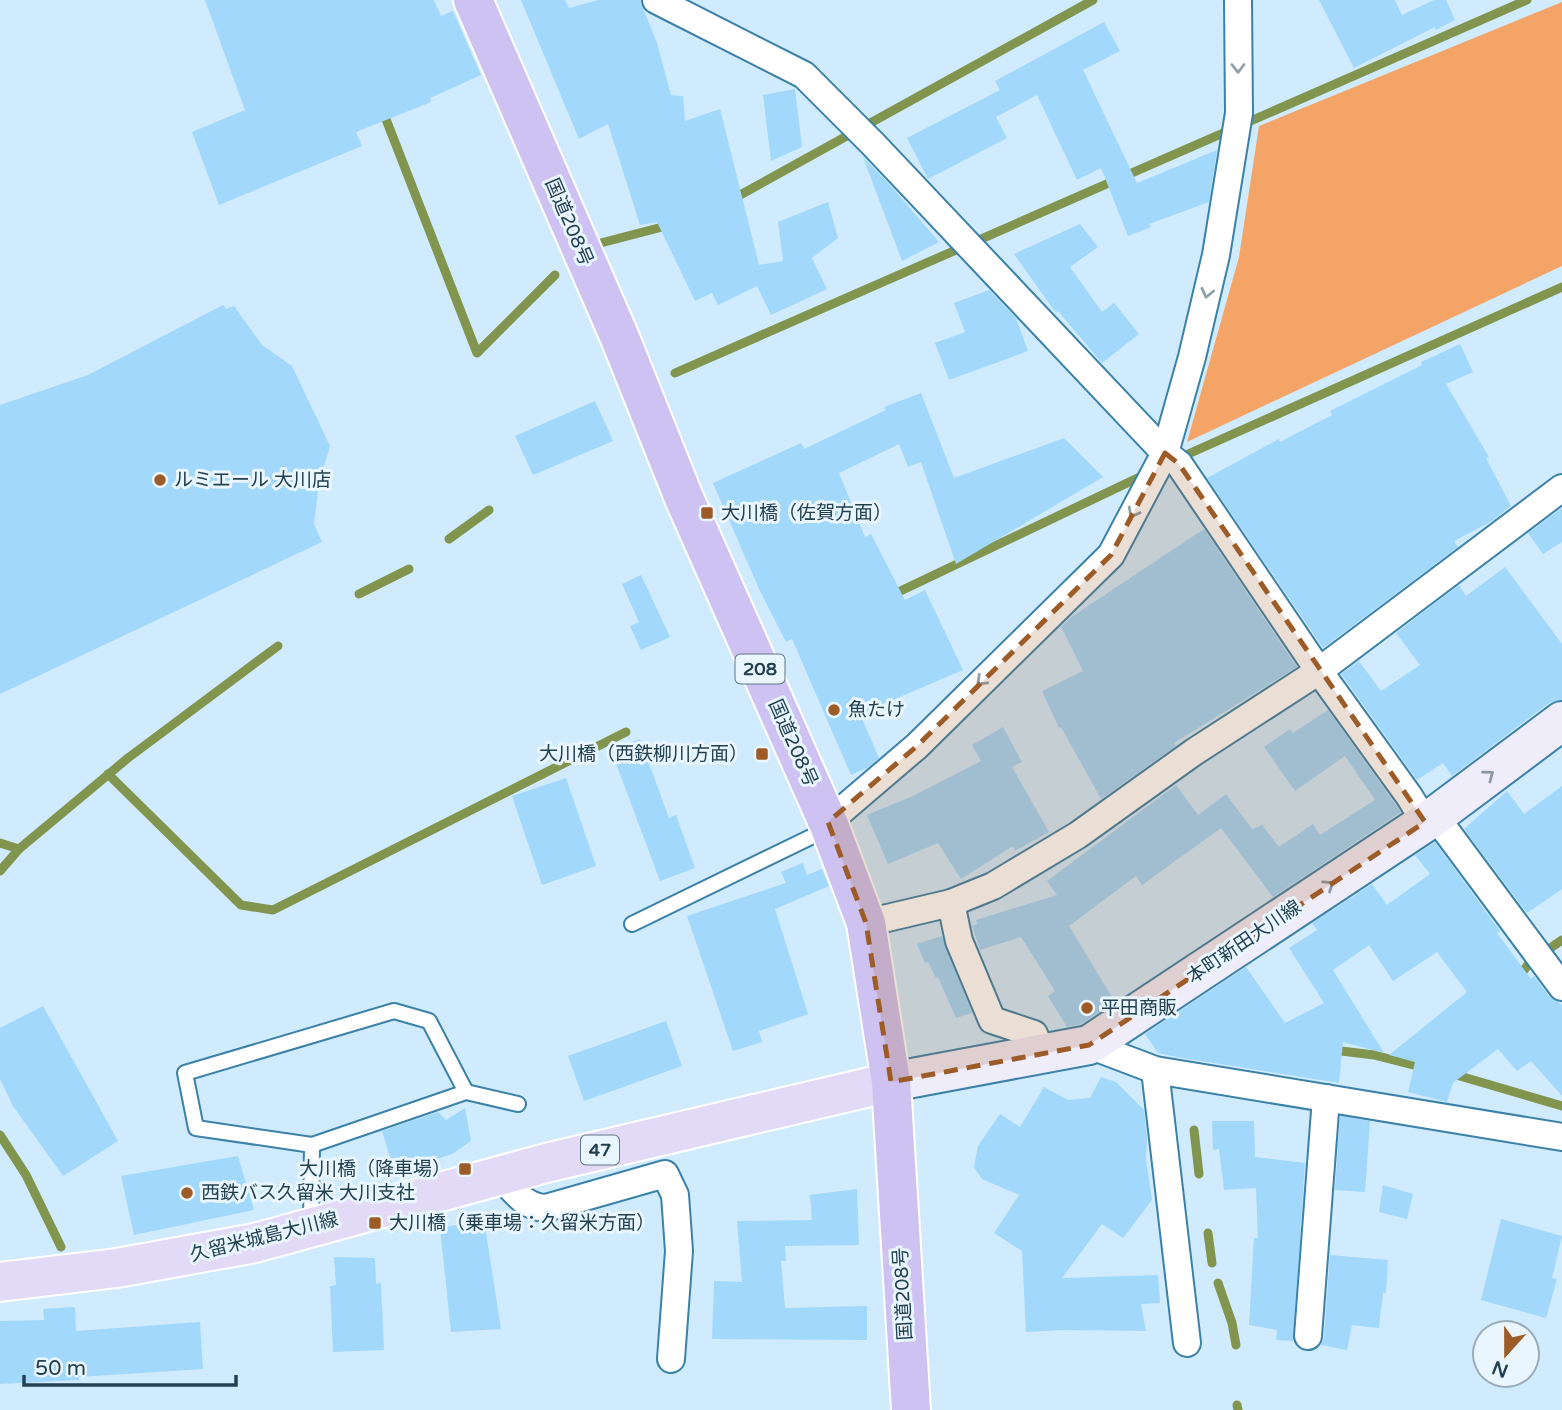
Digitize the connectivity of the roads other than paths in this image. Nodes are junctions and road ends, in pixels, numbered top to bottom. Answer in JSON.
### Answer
{"nodes":[{"id":1,"x":473,"y":0,"type":"edge"},
{"id":2,"x":656,"y":0,"type":"edge"},
{"id":3,"x":1238,"y":0,"type":"edge"},
{"id":4,"x":1165,"y":453,"type":"junction"},
{"id":5,"x":1562,"y":488,"type":"edge"},
{"id":6,"x":1319,"y":671,"type":"junction"},
{"id":7,"x":1562,"y":721,"type":"edge"},
{"id":8,"x":1430,"y":819,"type":"junction"},
{"id":9,"x":828,"y":821,"type":"junction"},
{"id":10,"x":951,"y":903,"type":"junction"},
{"id":11,"x":866,"y":923,"type":"junction"},
{"id":12,"x":632,"y":924,"type":"dead end"},
{"id":13,"x":1562,"y":987,"type":"edge"},
{"id":14,"x":1089,"y":1045,"type":"junction"},
{"id":15,"x":1042,"y":1053,"type":"junction"},
{"id":16,"x":1155,"y":1070,"type":"junction"},
{"id":17,"x":891,"y":1082,"type":"junction"},
{"id":18,"x":466,"y":1092,"type":"junction"},
{"id":19,"x":1326,"y":1098,"type":"junction"},
{"id":20,"x":518,"y":1104,"type":"dead end"},
{"id":21,"x":1562,"y":1137,"type":"edge"},
{"id":22,"x":312,"y":1145,"type":"junction"},
{"id":23,"x":500,"y":1175,"type":"junction"},
{"id":24,"x":311,"y":1226,"type":"junction"},
{"id":25,"x":0,"y":1282,"type":"edge"},
{"id":26,"x":1308,"y":1336,"type":"dead end"},
{"id":27,"x":1187,"y":1343,"type":"dead end"},
{"id":28,"x":671,"y":1359,"type":"dead end"},
{"id":29,"x":909,"y":1392,"type":"edge"}],
"edges":[{"from":1,"to":9,"type":"highway","name":"国道208号","number":"208"},
{"from":2,"to":4,"type":"street"},
{"from":3,"to":4,"type":"street","one_way":true},
{"from":4,"to":6,"type":"street"},
{"from":4,"to":9,"type":"street","one_way":true},
{"from":5,"to":6,"type":"street"},
{"from":6,"to":8,"type":"street"},
{"from":6,"to":10,"type":"street"},
{"from":8,"to":7,"type":"main road","name":"本町新田大川線","one_way":true},
{"from":8,"to":13,"type":"street"},
{"from":14,"to":8,"type":"main road","name":"本町新田大川線","one_way":true},
{"from":9,"to":11,"type":"highway","name":"国道208号","number":"208"},
{"from":9,"to":12,"type":"lane"},
{"from":10,"to":11,"type":"street"},
{"from":10,"to":15,"type":"street"},
{"from":11,"to":17,"type":"highway","name":"国道208号","number":"208"},
{"from":14,"to":15,"type":"main road","name":"本町新田大川線"},
{"from":14,"to":16,"type":"street"},
{"from":15,"to":17,"type":"main road","name":"本町新田大川線"},
{"from":16,"to":19,"type":"street"},
{"from":16,"to":27,"type":"street"},
{"from":17,"to":23,"type":"main road","name":"久留米城島大川線","number":"47"},
{"from":17,"to":29,"type":"highway","name":"国道208号","number":"208"},
{"from":18,"to":20,"type":"lane"},
{"from":18,"to":22,"type":"lane"},
{"from":18,"to":22,"type":"lane"},
{"from":19,"to":21,"type":"street"},
{"from":19,"to":26,"type":"street"},
{"from":22,"to":24,"type":"lane"},
{"from":23,"to":24,"type":"main road","name":"久留米城島大川線","number":"47"},
{"from":23,"to":28,"type":"street"},
{"from":24,"to":25,"type":"main road","name":"久留米城島大川線","number":"47"}]}
